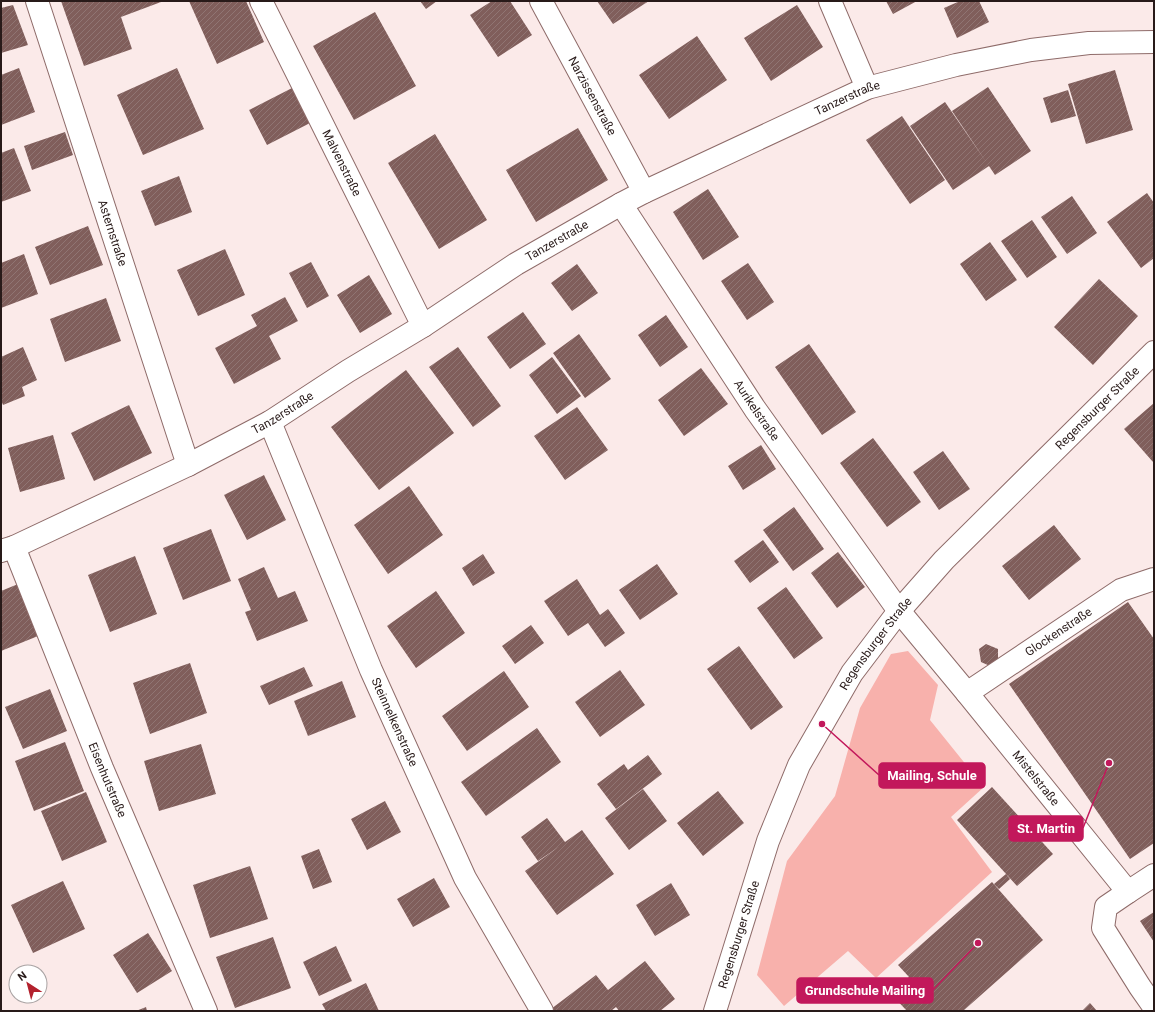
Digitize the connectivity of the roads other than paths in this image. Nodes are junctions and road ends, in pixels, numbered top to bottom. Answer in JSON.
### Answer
{"nodes":[{"id":1,"x":37,"y":1,"type":"edge"},
{"id":2,"x":261,"y":1,"type":"edge"},
{"id":3,"x":541,"y":1,"type":"edge"},
{"id":4,"x":830,"y":1,"type":"edge"},
{"id":5,"x":1154,"y":42,"type":"edge"},
{"id":6,"x":867,"y":88,"type":"junction"},
{"id":7,"x":644,"y":192,"type":"junction"},
{"id":8,"x":621,"y":204,"type":"junction"},
{"id":9,"x":423,"y":326,"type":"junction"},
{"id":10,"x":1154,"y":352,"type":"edge"},
{"id":11,"x":270,"y":422,"type":"junction"},
{"id":12,"x":188,"y":465,"type":"junction"},
{"id":13,"x":7,"y":549,"type":"edge"},
{"id":14,"x":1154,"y":579,"type":"edge"},
{"id":15,"x":899,"y":611,"type":"junction"},
{"id":16,"x":967,"y":693,"type":"junction"},
{"id":17,"x":1154,"y":874,"type":"edge"},
{"id":18,"x":1128,"y":892,"type":"junction"},
{"id":19,"x":1154,"y":1007,"type":"edge"},
{"id":20,"x":534,"y":1009,"type":"edge"},
{"id":21,"x":206,"y":1011,"type":"edge"},
{"id":22,"x":715,"y":1011,"type":"edge"}],
"edges":[{"from":1,"to":12,"type":"street","name":"Asternstraße"},
{"from":2,"to":9,"type":"street","name":"Malvenstraße"},
{"from":3,"to":7,"type":"street","name":"Narzissenstraße"},
{"from":4,"to":6,"type":"street"},
{"from":5,"to":6,"type":"street","name":"Tanzerstraße"},
{"from":6,"to":7,"type":"street","name":"Tanzerstraße"},
{"from":7,"to":8,"type":"street","name":"Tanzerstraße"},
{"from":8,"to":9,"type":"street","name":"Tanzerstraße"},
{"from":8,"to":15,"type":"street","name":"Aurikelstraße"},
{"from":9,"to":11,"type":"street","name":"Tanzerstraße"},
{"from":10,"to":15,"type":"street","name":"Regensburger Straße"},
{"from":11,"to":12,"type":"street","name":"Tanzerstraße"},
{"from":11,"to":20,"type":"street","name":"Steinnelkenstraße"},
{"from":12,"to":13,"type":"street","name":"Tanzerstraße"},
{"from":13,"to":21,"type":"street","name":"Eisenhutstraße"},
{"from":14,"to":16,"type":"street","name":"Glockenstraße"},
{"from":15,"to":16,"type":"street","name":"Mistelstraße"},
{"from":15,"to":22,"type":"street","name":"Regensburger Straße"},
{"from":16,"to":18,"type":"street","name":"Mistelstraße"},
{"from":17,"to":18,"type":"street"},
{"from":18,"to":19,"type":"street"}]}
